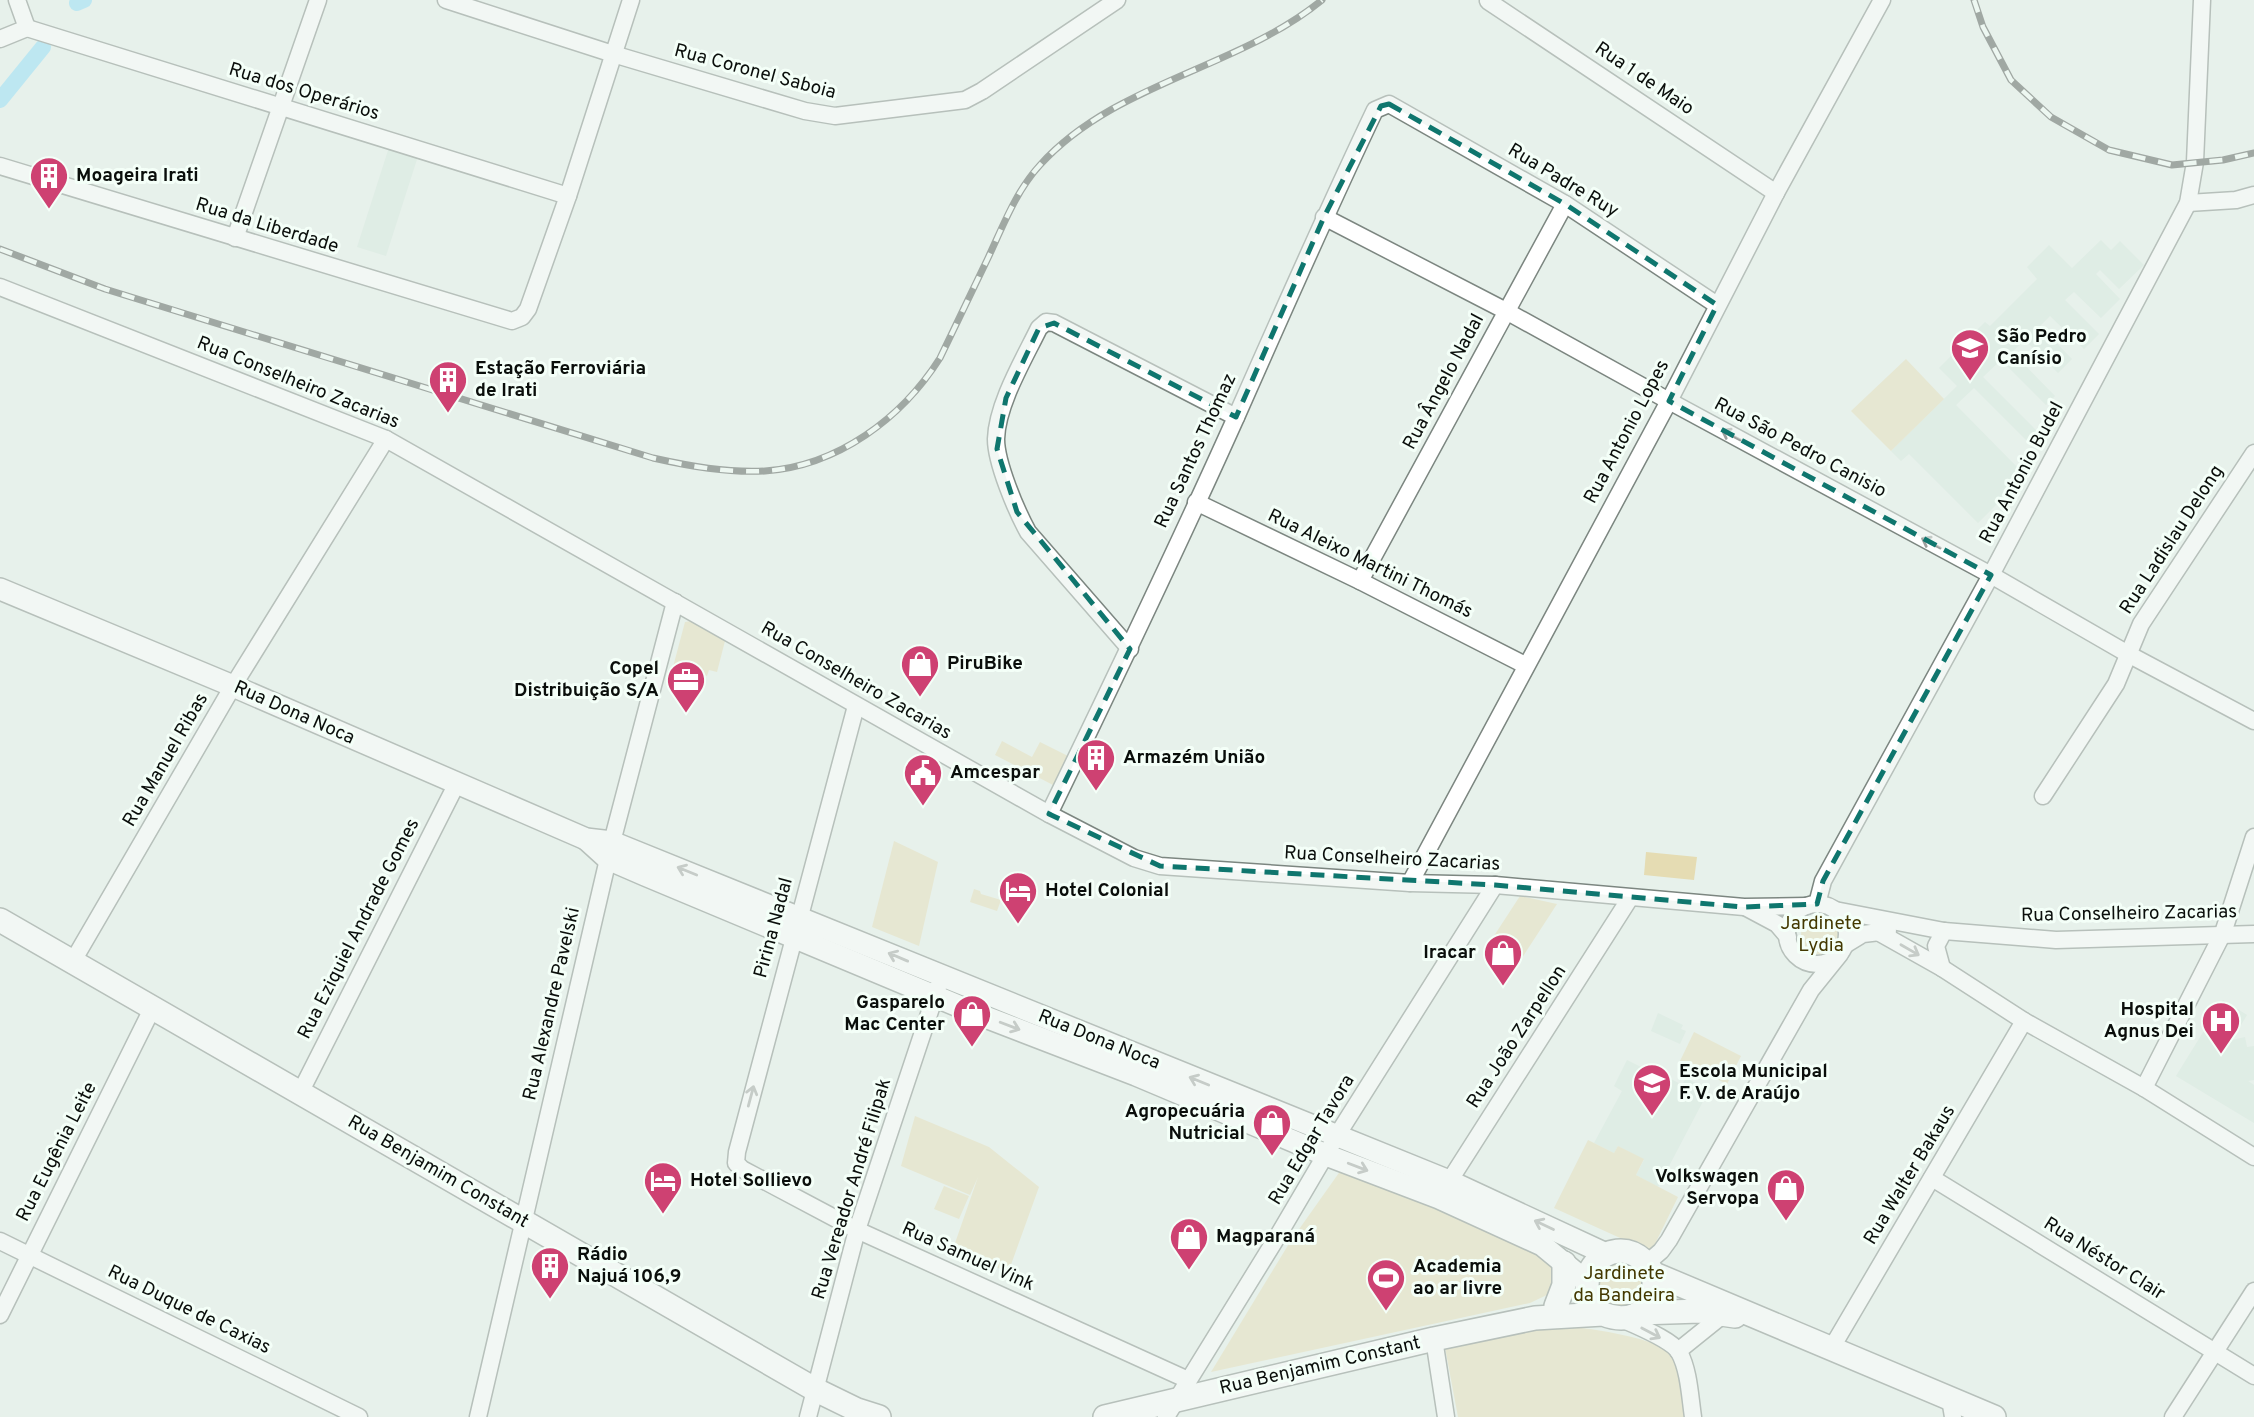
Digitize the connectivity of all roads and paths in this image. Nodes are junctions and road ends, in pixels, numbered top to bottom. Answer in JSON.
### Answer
{"nodes":[{"id":1,"x":17,"y":0,"type":"edge"},
{"id":2,"x":318,"y":0,"type":"edge"},
{"id":3,"x":446,"y":0,"type":"edge"},
{"id":4,"x":631,"y":0,"type":"edge"},
{"id":5,"x":1117,"y":0,"type":"edge"},
{"id":6,"x":1882,"y":0,"type":"edge"},
{"id":7,"x":2202,"y":0,"type":"edge"},
{"id":8,"x":1488,"y":1,"type":"edge"},
{"id":9,"x":27,"y":28,"type":"junction"},
{"id":10,"x":0,"y":39,"type":"edge"},
{"id":11,"x":613,"y":54,"type":"junction"},
{"id":12,"x":282,"y":106,"type":"junction"},
{"id":13,"x":1381,"y":106,"type":"joint"},
{"id":14,"x":0,"y":166,"type":"edge"},
{"id":15,"x":1776,"y":193,"type":"junction"},
{"id":16,"x":2254,"y":195,"type":"edge"},
{"id":17,"x":568,"y":196,"type":"junction"},
{"id":18,"x":2189,"y":203,"type":"junction"},
{"id":19,"x":1565,"y":204,"type":"junction"},
{"id":20,"x":1324,"y":217,"type":"junction"},
{"id":21,"x":235,"y":238,"type":"junction"},
{"id":22,"x":0,"y":287,"type":"edge"},
{"id":23,"x":1717,"y":305,"type":"junction"},
{"id":24,"x":1506,"y":311,"type":"junction"},
{"id":25,"x":1669,"y":401,"type":"junction"},
{"id":26,"x":1236,"y":417,"type":"junction"},
{"id":27,"x":386,"y":439,"type":"junction"},
{"id":28,"x":2254,"y":453,"type":"edge"},
{"id":29,"x":1196,"y":502,"type":"junction"},
{"id":30,"x":1991,"y":575,"type":"junction"},
{"id":31,"x":1360,"y":581,"type":"junction"},
{"id":32,"x":0,"y":589,"type":"edge"},
{"id":33,"x":675,"y":602,"type":"junction"},
{"id":34,"x":1130,"y":649,"type":"junction"},
{"id":35,"x":2128,"y":654,"type":"junction"},
{"id":36,"x":1525,"y":665,"type":"junction"},
{"id":37,"x":233,"y":686,"type":"junction"},
{"id":38,"x":856,"y":706,"type":"junction"},
{"id":39,"x":2254,"y":721,"type":"edge"},
{"id":40,"x":456,"y":785,"type":"junction"},
{"id":41,"x":2043,"y":796,"type":"dead end"},
{"id":42,"x":1049,"y":814,"type":"junction"},
{"id":43,"x":2254,"y":837,"type":"edge"},
{"id":44,"x":610,"y":850,"type":"junction"},
{"id":45,"x":1409,"y":883,"type":"junction"},
{"id":46,"x":1495,"y":885,"type":"junction"},
{"id":47,"x":1630,"y":898,"type":"junction"},
{"id":48,"x":1812,"y":905,"type":"junction"},
{"id":49,"x":1744,"y":907,"type":"junction"},
{"id":50,"x":1835,"y":910,"type":"junction"},
{"id":51,"x":0,"y":920,"type":"edge"},
{"id":52,"x":796,"y":926,"type":"junction"},
{"id":53,"x":1922,"y":927,"type":"junction"},
{"id":54,"x":1944,"y":931,"type":"junction"},
{"id":55,"x":1878,"y":932,"type":"junction"},
{"id":56,"x":2223,"y":933,"type":"junction"},
{"id":57,"x":2254,"y":934,"type":"edge"},
{"id":58,"x":1788,"y":937,"type":"junction"},
{"id":59,"x":1842,"y":950,"type":"junction"},
{"id":60,"x":1800,"y":957,"type":"junction"},
{"id":61,"x":73,"y":961,"type":"junction"},
{"id":62,"x":1942,"y":968,"type":"junction"},
{"id":63,"x":939,"y":985,"type":"junction"},
{"id":64,"x":1811,"y":990,"type":"junction"},
{"id":65,"x":152,"y":1009,"type":"junction"},
{"id":66,"x":2024,"y":1021,"type":"junction"},
{"id":67,"x":2144,"y":1088,"type":"junction"},
{"id":68,"x":300,"y":1093,"type":"junction"},
{"id":69,"x":1331,"y":1146,"type":"junction"},
{"id":70,"x":2254,"y":1157,"type":"edge"},
{"id":71,"x":736,"y":1163,"type":"joint"},
{"id":72,"x":1932,"y":1178,"type":"junction"},
{"id":73,"x":1444,"y":1190,"type":"junction"},
{"id":74,"x":522,"y":1221,"type":"junction"},
{"id":75,"x":857,"y":1230,"type":"junction"},
{"id":76,"x":0,"y":1241,"type":"edge"},
{"id":77,"x":1606,"y":1254,"type":"junction"},
{"id":78,"x":29,"y":1255,"type":"junction"},
{"id":79,"x":1564,"y":1263,"type":"junction"},
{"id":80,"x":1650,"y":1268,"type":"junction"},
{"id":81,"x":1587,"y":1286,"type":"junction"},
{"id":82,"x":2254,"y":1292,"type":"edge"},
{"id":83,"x":1556,"y":1306,"type":"junction"},
{"id":84,"x":1724,"y":1314,"type":"junction"},
{"id":85,"x":0,"y":1315,"type":"edge"},
{"id":86,"x":1621,"y":1316,"type":"junction"},
{"id":87,"x":1535,"y":1318,"type":"junction"},
{"id":88,"x":1766,"y":1322,"type":"junction"},
{"id":89,"x":1434,"y":1339,"type":"junction"},
{"id":90,"x":1831,"y":1349,"type":"junction"},
{"id":91,"x":1678,"y":1351,"type":"junction"},
{"id":92,"x":2215,"y":1352,"type":"junction"},
{"id":93,"x":2254,"y":1376,"type":"edge"},
{"id":94,"x":816,"y":1390,"type":"junction"},
{"id":95,"x":1177,"y":1399,"type":"edge"},
{"id":96,"x":1951,"y":1408,"type":"edge"},
{"id":97,"x":359,"y":1417,"type":"edge"},
{"id":98,"x":478,"y":1417,"type":"edge"},
{"id":99,"x":808,"y":1417,"type":"edge"},
{"id":100,"x":879,"y":1417,"type":"edge"},
{"id":101,"x":1105,"y":1417,"type":"edge"},
{"id":102,"x":1446,"y":1417,"type":"edge"},
{"id":103,"x":1693,"y":1417,"type":"edge"},
{"id":104,"x":1994,"y":1417,"type":"edge"},
{"id":105,"x":2173,"y":1417,"type":"edge"}],
"edges":[{"from":1,"to":9,"type":"street"},
{"from":2,"to":12,"type":"street"},
{"from":3,"to":11,"type":"street","name":"Rua Coronel Saboia"},
{"from":4,"to":11,"type":"street"},
{"from":5,"to":11,"type":"street","name":"Rua Coronel Saboia"},
{"from":6,"to":15,"type":"street","name":"Rua Antonio Lopes"},
{"from":7,"to":18,"type":"street","name":"Rua Antonio Budel"},
{"from":8,"to":15,"type":"street","name":"Rua 1 de Maio"},
{"from":9,"to":10,"type":"street"},
{"from":9,"to":12,"type":"street","name":"Rua dos Operários"},
{"from":11,"to":17,"type":"street"},
{"from":12,"to":17,"type":"street","name":"Rua dos Operários"},
{"from":12,"to":21,"type":"street"},
{"from":13,"to":19,"type":"street","name":"Rua Padre Ruy"},
{"from":13,"to":20,"type":"street","name":"Rua Santos Thomaz"},
{"from":14,"to":21,"type":"street","name":"Rua da Liberdade"},
{"from":15,"to":23,"type":"street","name":"Rua Antonio Lopes"},
{"from":16,"to":18,"type":"street"},
{"from":17,"to":21,"type":"street","name":"Rua da Liberdade"},
{"from":18,"to":30,"type":"street","name":"Rua Antonio Budel"},
{"from":19,"to":23,"type":"street","name":"Rua Padre Ruy"},
{"from":19,"to":24,"type":"street","name":"Rua Ângelo Nadal"},
{"from":20,"to":24,"type":"street","name":"Rua São Pedro Canisio"},
{"from":20,"to":26,"type":"street","name":"Rua Santos Thomaz"},
{"from":22,"to":27,"type":"street","name":"Rua Conselheiro Zacarias"},
{"from":23,"to":25,"type":"street","name":"Rua Antonio Lopes"},
{"from":24,"to":25,"type":"street","name":"Rua São Pedro Canisio"},
{"from":24,"to":31,"type":"street","name":"Rua Ângelo Nadal"},
{"from":30,"to":25,"type":"street","name":"Rua São Pedro Canisio","one_way":true},
{"from":25,"to":36,"type":"street","name":"Rua Antonio Lopes"},
{"from":26,"to":29,"type":"street","name":"Rua Santos Thomaz"},
{"from":26,"to":34,"type":"street"},
{"from":27,"to":33,"type":"street","name":"Rua Conselheiro Zacarias"},
{"from":27,"to":37,"type":"street","name":"Rua Manuel Ribas"},
{"from":28,"to":35,"type":"street","name":"Rua Ladislau Delong"},
{"from":29,"to":31,"type":"street","name":"Rua Aleixo Martini Thomás"},
{"from":29,"to":34,"type":"street","name":"Rua Santos Thomaz"},
{"from":30,"to":35,"type":"street","name":"Rua São Pedro Canisio"},
{"from":30,"to":48,"type":"street","name":"Rua Antonio Budel"},
{"from":31,"to":36,"type":"street","name":"Rua Aleixo Martini Thomás"},
{"from":32,"to":37,"type":"street","name":"Rua Dona Noca"},
{"from":33,"to":38,"type":"street","name":"Rua Conselheiro Zacarias"},
{"from":33,"to":44,"type":"street","name":"Rua Alexandre Pavelski"},
{"from":34,"to":42,"type":"street","name":"Rua Santos Thomaz"},
{"from":35,"to":39,"type":"street","name":"Rua São Pedro Canisio"},
{"from":35,"to":41,"type":"street","name":"Rua Ladislau Delong"},
{"from":36,"to":45,"type":"street","name":"Rua Antonio Lopes"},
{"from":37,"to":40,"type":"street","name":"Rua Dona Noca"},
{"from":37,"to":61,"type":"street","name":"Rua Manuel Ribas"},
{"from":38,"to":42,"type":"street","name":"Rua Conselheiro Zacarias"},
{"from":38,"to":52,"type":"street","name":"Pirina Nadal"},
{"from":40,"to":44,"type":"street","name":"Rua Dona Noca"},
{"from":40,"to":68,"type":"street","name":"Rua Eziquiel Andrade Gomes"},
{"from":42,"to":45,"type":"street","name":"Rua Conselheiro Zacarias"},
{"from":43,"to":56,"type":"street"},
{"from":44,"to":52,"type":"street","name":"Rua Dona Noca"},
{"from":44,"to":74,"type":"street","name":"Rua Alexandre Pavelski"},
{"from":45,"to":46,"type":"street","name":"Rua Conselheiro Zacarias"},
{"from":46,"to":47,"type":"street","name":"Rua Conselheiro Zacarias"},
{"from":46,"to":69,"type":"street","name":"Rua Edgar Tavora"},
{"from":47,"to":49,"type":"street","name":"Rua Conselheiro Zacarias"},
{"from":47,"to":73,"type":"street","name":"Rua João Zarpellon"},
{"from":48,"to":49,"type":"street","name":"Rua Conselheiro Zacarias"},
{"from":48,"to":50,"type":"street"},
{"from":48,"to":58,"type":"street"},
{"from":49,"to":58,"type":"street","name":"Rua Conselheiro Zacarias"},
{"from":50,"to":53,"type":"street","name":"Rua Conselheiro Zacarias"},
{"from":50,"to":59,"type":"street"},
{"from":51,"to":61,"type":"main road","name":"Rua Benjamim Constant"},
{"from":52,"to":63,"type":"street","name":"Rua Dona Noca"},
{"from":71,"to":52,"type":"street","name":"Pirina Nadal","one_way":true},
{"from":53,"to":54,"type":"street","name":"Rua Conselheiro Zacarias"},
{"from":53,"to":55,"type":"street","name":"Rua Conselheiro Zacarias"},
{"from":54,"to":56,"type":"street","name":"Rua Conselheiro Zacarias"},
{"from":54,"to":62,"type":"street"},
{"from":55,"to":59,"type":"street","name":"Rua Conselheiro Zacarias"},
{"from":55,"to":62,"type":"street","one_way":true},
{"from":56,"to":57,"type":"street","name":"Rua Conselheiro Zacarias"},
{"from":56,"to":67,"type":"street"},
{"from":58,"to":60,"type":"street"},
{"from":59,"to":60,"type":"street"},
{"from":59,"to":64,"type":"street"},
{"from":60,"to":64,"type":"street"},
{"from":61,"to":65,"type":"main road","name":"Rua Benjamim Constant"},
{"from":62,"to":66,"type":"street"},
{"from":63,"to":69,"type":"street","name":"Rua Dona Noca"},
{"from":63,"to":75,"type":"street","name":"Rua Vereador André Filipak"},
{"from":64,"to":80,"type":"street"},
{"from":65,"to":68,"type":"main road","name":"Rua Benjamim Constant"},
{"from":65,"to":78,"type":"street","name":"Rua Eugênia Leite"},
{"from":66,"to":67,"type":"street"},
{"from":66,"to":72,"type":"street","name":"Rua Walter Bakaus"},
{"from":67,"to":70,"type":"street"},
{"from":68,"to":74,"type":"main road","name":"Rua Benjamim Constant"},
{"from":69,"to":73,"type":"street","name":"Rua Dona Noca"},
{"from":69,"to":95,"type":"street","name":"Rua Edgar Tavora"},
{"from":71,"to":75,"type":"street","name":"Rua Samuel Vink"},
{"from":72,"to":90,"type":"street","name":"Rua Walter Bakaus"},
{"from":72,"to":92,"type":"street","name":"Rua Néstor Clair"},
{"from":77,"to":73,"type":"street","name":"Rua Dona Noca","one_way":true},
{"from":73,"to":79,"type":"street","name":"Rua Dona Noca"},
{"from":74,"to":94,"type":"main road","name":"Rua Benjamim Constant"},
{"from":74,"to":98,"type":"street","name":"Rua Alexandre Pavelski"},
{"from":75,"to":94,"type":"street","name":"Rua Vereador André Filipak"},
{"from":75,"to":95,"type":"street","name":"Rua Samuel Vink"},
{"from":76,"to":78,"type":"street","name":"Rua Duque de Caxias"},
{"from":77,"to":80,"type":"main road"},
{"from":77,"to":81,"type":"main road"},
{"from":78,"to":85,"type":"street","name":"Rua Eugênia Leite"},
{"from":78,"to":97,"type":"street","name":"Rua Duque de Caxias"},
{"from":79,"to":81,"type":"street","name":"Rua Dona Noca"},
{"from":79,"to":83,"type":"main road"},
{"from":80,"to":86,"type":"main road"},
{"from":80,"to":88,"type":"main road"},
{"from":81,"to":83,"type":"main road","name":"Rua Benjamim Constant"},
{"from":81,"to":86,"type":"main road"},
{"from":82,"to":92,"type":"street"},
{"from":83,"to":87,"type":"main road","name":"Rua Benjamim Constant"},
{"from":84,"to":86,"type":"main road","name":"Rua Benjamim Constant"},
{"from":84,"to":88,"type":"main road","name":"Rua Benjamim Constant"},
{"from":84,"to":91,"type":"street"},
{"from":86,"to":87,"type":"main road","name":"Rua Benjamim Constant"},
{"from":86,"to":91,"type":"street","one_way":true},
{"from":87,"to":89,"type":"main road","name":"Rua Benjamim Constant"},
{"from":88,"to":90,"type":"main road"},
{"from":89,"to":95,"type":"main road","name":"Rua Benjamim Constant"},
{"from":89,"to":102,"type":"street"},
{"from":90,"to":96,"type":"main road"},
{"from":91,"to":103,"type":"street"},
{"from":92,"to":93,"type":"street","name":"Rua Néstor Clair"},
{"from":92,"to":105,"type":"street"},
{"from":94,"to":99,"type":"street","name":"Rua Vereador André Filipak"},
{"from":94,"to":100,"type":"main road","name":"Rua Benjamim Constant"},
{"from":95,"to":101,"type":"main road","name":"Rua Benjamim Constant"},
{"from":96,"to":104,"type":"main road"}]}
